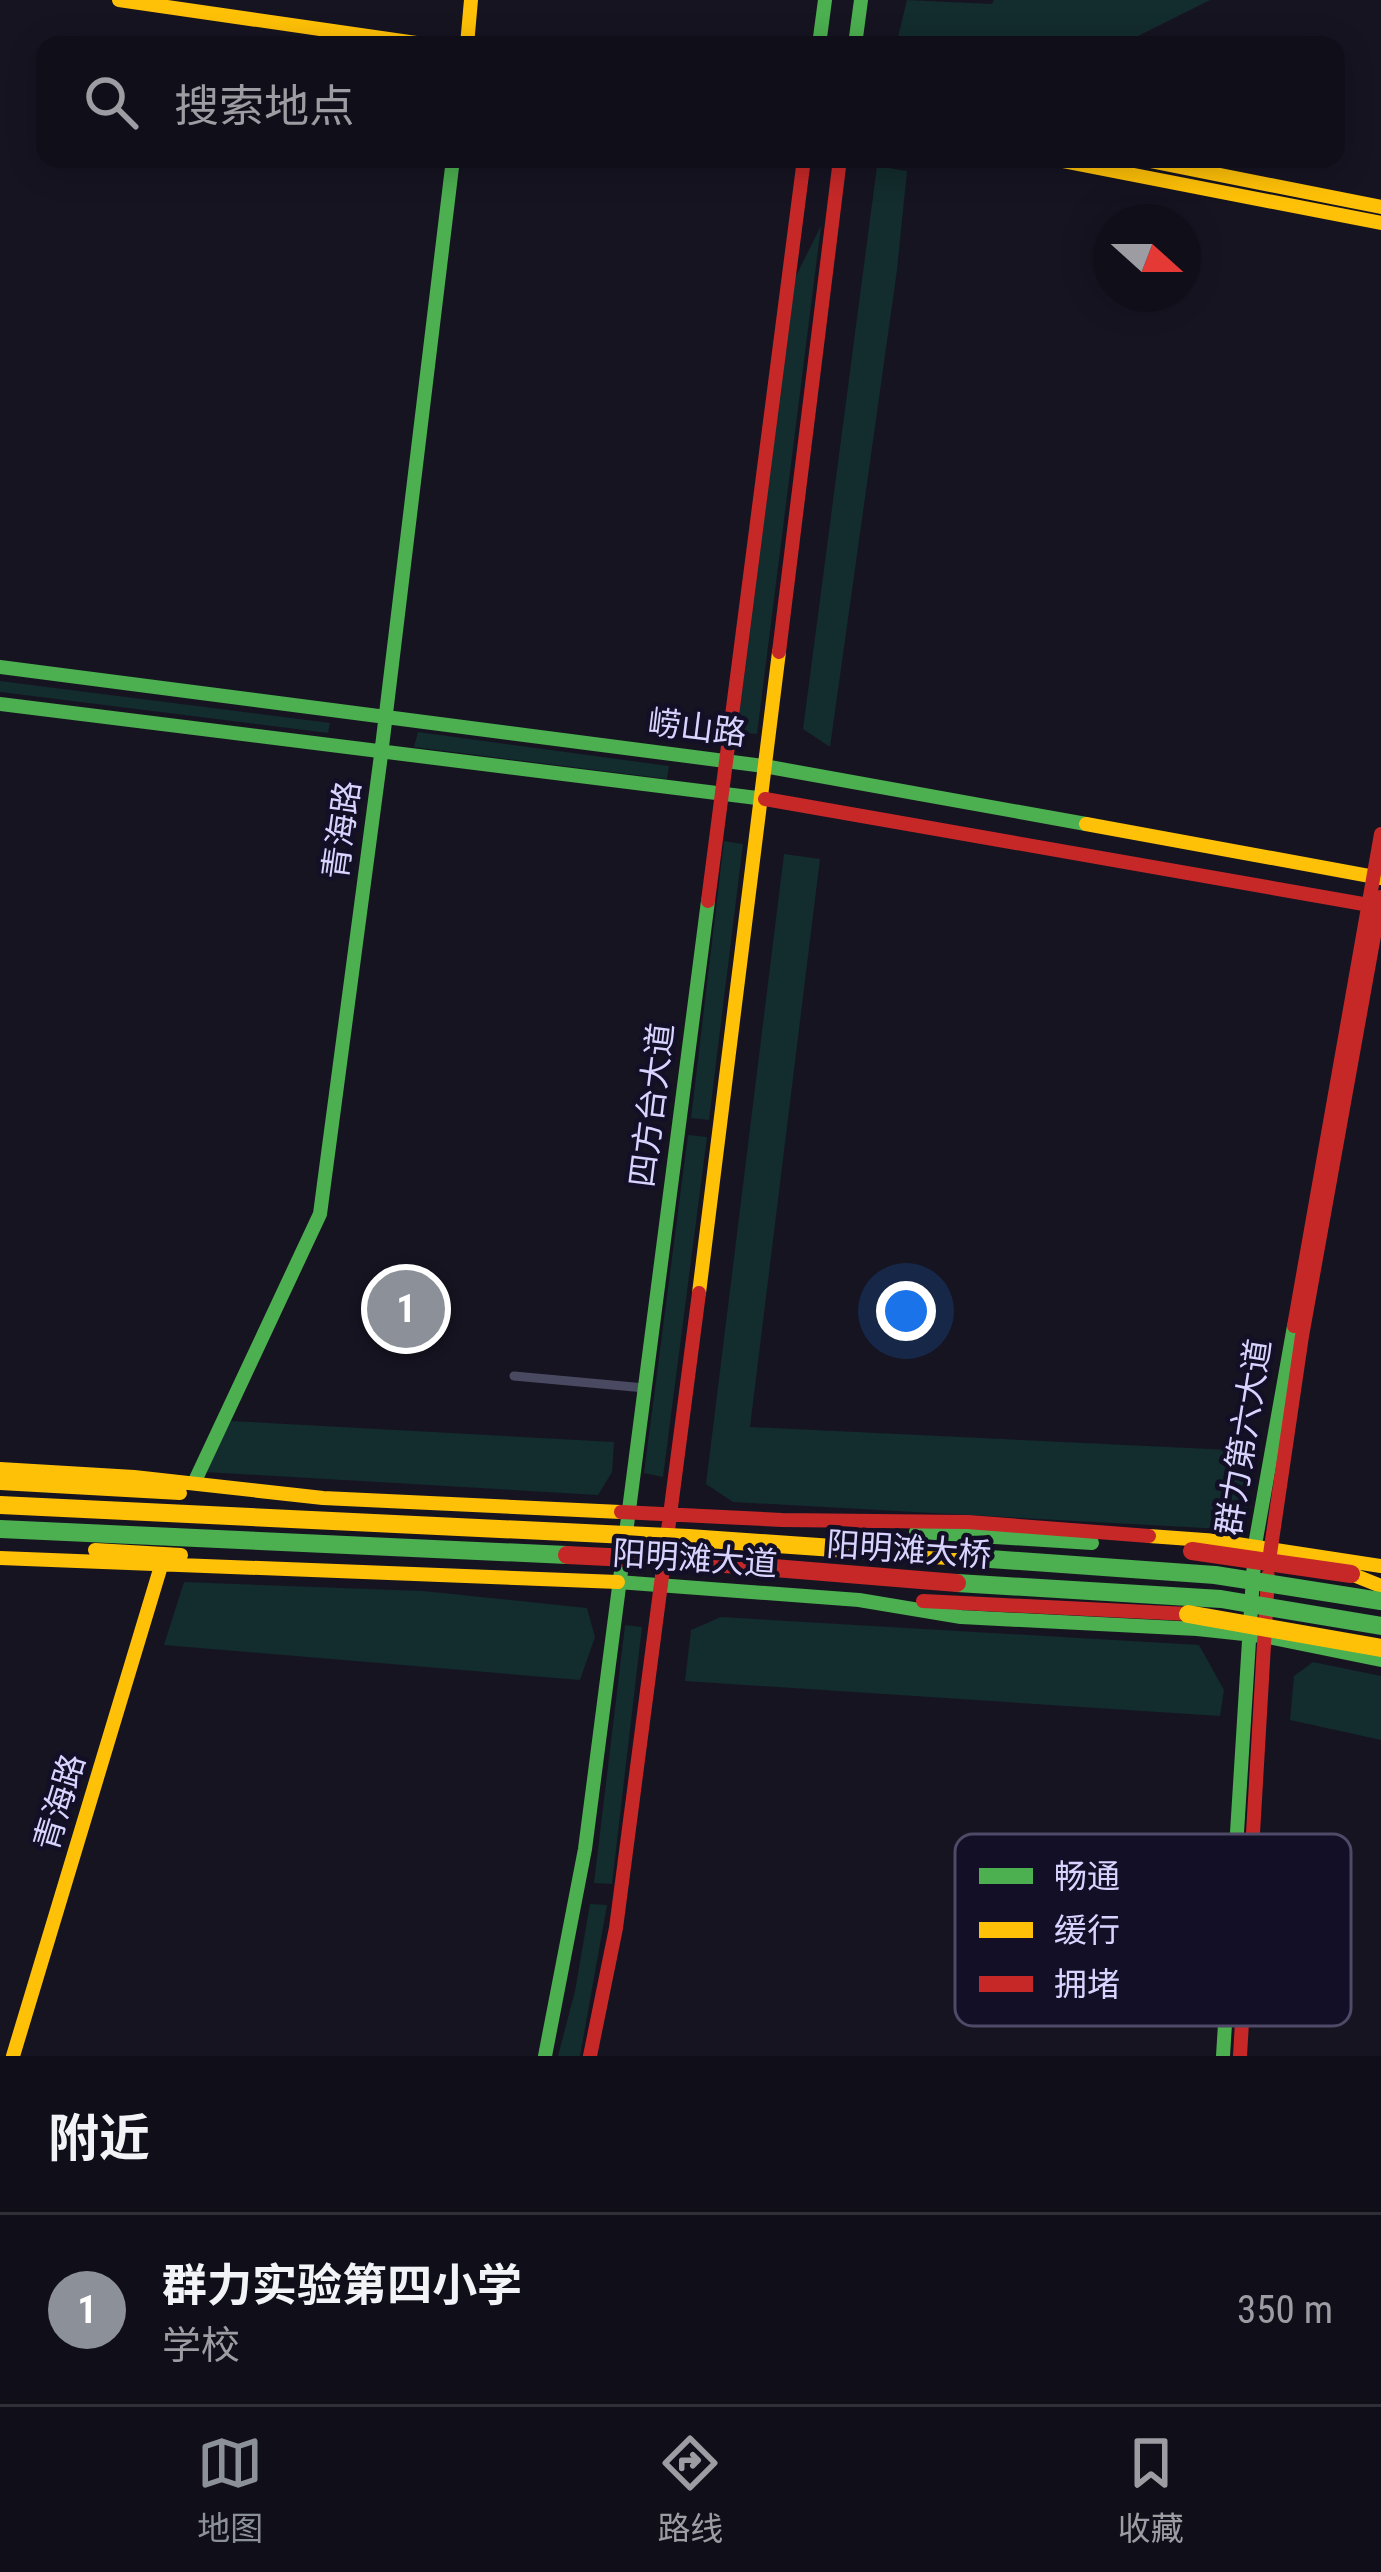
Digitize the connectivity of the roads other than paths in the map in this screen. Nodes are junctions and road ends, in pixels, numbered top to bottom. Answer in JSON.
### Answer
{"nodes":[{"id":1,"x":118,"y":0,"type":"edge"},
{"id":2,"x":471,"y":0,"type":"edge"},
{"id":3,"x":825,"y":0,"type":"edge"},
{"id":4,"x":861,"y":0,"type":"edge"},
{"id":5,"x":368,"y":36,"type":"edge"},
{"id":6,"x":468,"y":36,"type":"edge"},
{"id":7,"x":820,"y":36,"type":"edge"},
{"id":8,"x":856,"y":36,"type":"edge"},
{"id":9,"x":452,"y":168,"type":"edge"},
{"id":10,"x":803,"y":168,"type":"edge"},
{"id":11,"x":839,"y":168,"type":"edge"},
{"id":12,"x":1098,"y":168,"type":"edge"},
{"id":13,"x":1185,"y":168,"type":"edge"},
{"id":14,"x":1381,"y":207,"type":"edge"},
{"id":15,"x":1381,"y":223,"type":"edge"},
{"id":16,"x":0,"y":667,"type":"edge"},
{"id":17,"x":0,"y":704,"type":"edge"},
{"id":18,"x":386,"y":717,"type":"junction"},
{"id":19,"x":381,"y":755,"type":"junction"},
{"id":20,"x":724,"y":761,"type":"junction"},
{"id":21,"x":764,"y":766,"type":"junction"},
{"id":22,"x":720,"y":796,"type":"junction"},
{"id":23,"x":760,"y":798,"type":"junction"},
{"id":24,"x":1381,"y":834,"type":"edge"},
{"id":25,"x":1377,"y":877,"type":"edge"},
{"id":26,"x":1378,"y":903,"type":"edge"},
{"id":27,"x":514,"y":1376,"type":"dead end"},
{"id":28,"x":644,"y":1388,"type":"junction"},
{"id":29,"x":0,"y":1469,"type":"edge"},
{"id":30,"x":0,"y":1483,"type":"edge"},
{"id":31,"x":194,"y":1483,"type":"junction"},
{"id":32,"x":323,"y":1498,"type":"junction"},
{"id":33,"x":0,"y":1505,"type":"edge"},
{"id":34,"x":628,"y":1511,"type":"junction"},
{"id":35,"x":671,"y":1514,"type":"junction"},
{"id":36,"x":782,"y":1520,"type":"junction"},
{"id":37,"x":0,"y":1529,"type":"edge"},
{"id":38,"x":0,"y":1546,"type":"edge"},
{"id":39,"x":1263,"y":1546,"type":"junction"},
{"id":40,"x":0,"y":1558,"type":"edge"},
{"id":41,"x":161,"y":1566,"type":"junction"},
{"id":42,"x":1381,"y":1566,"type":"edge"},
{"id":43,"x":322,"y":1568,"type":"junction"},
{"id":44,"x":618,"y":1582,"type":"junction"},
{"id":45,"x":1381,"y":1582,"type":"edge"},
{"id":46,"x":663,"y":1586,"type":"junction"},
{"id":47,"x":859,"y":1600,"type":"junction"},
{"id":48,"x":1381,"y":1600,"type":"edge"},
{"id":49,"x":1381,"y":1626,"type":"edge"},
{"id":50,"x":1255,"y":1636,"type":"junction"},
{"id":51,"x":1381,"y":1644,"type":"edge"},
{"id":52,"x":1381,"y":1660,"type":"edge"},
{"id":53,"x":1240,"y":1834,"type":"edge"},
{"id":54,"x":1248,"y":1834,"type":"edge"},
{"id":55,"x":1225,"y":2026,"type":"edge"},
{"id":56,"x":1241,"y":2026,"type":"edge"},
{"id":57,"x":13,"y":2056,"type":"edge"},
{"id":58,"x":545,"y":2056,"type":"edge"},
{"id":59,"x":590,"y":2056,"type":"edge"},
{"id":60,"x":1223,"y":2056,"type":"edge"},
{"id":61,"x":1240,"y":2056,"type":"edge"}],
"edges":[{"from":1,"to":5,"type":"main road"},
{"from":2,"to":6,"type":"main road"},
{"from":3,"to":7,"type":"main road"},
{"from":4,"to":8,"type":"main road"},
{"from":9,"to":18,"type":"main road","name":"青海路"},
{"from":10,"to":20,"type":"main road","name":"四方台大道"},
{"from":11,"to":21,"type":"main road"},
{"from":12,"to":15,"type":"main road"},
{"from":13,"to":14,"type":"main road"},
{"from":16,"to":18,"type":"main road","name":"崂山路"},
{"from":17,"to":19,"type":"main road","name":"崂山路"},
{"from":18,"to":19,"type":"main road","name":"青海路"},
{"from":18,"to":20,"type":"main road","name":"崂山路"},
{"from":19,"to":22,"type":"main road","name":"崂山路"},
{"from":19,"to":31,"type":"main road","name":"青海路"},
{"from":20,"to":21,"type":"main road","name":"崂山路"},
{"from":20,"to":22,"type":"main road","name":"四方台大道"},
{"from":21,"to":23,"type":"main road"},
{"from":21,"to":25,"type":"main road","name":"崂山路"},
{"from":22,"to":23,"type":"main road","name":"崂山路"},
{"from":22,"to":28,"type":"main road","name":"四方台大道"},
{"from":23,"to":26,"type":"main road","name":"崂山路"},
{"from":23,"to":35,"type":"main road"},
{"from":24,"to":25,"type":"main road","name":"群力第六大道"},
{"from":25,"to":26,"type":"main road","name":"群力第六大道"},
{"from":26,"to":39,"type":"main road","name":"群力第六大道"},
{"from":27,"to":28,"type":"street"},
{"from":28,"to":34,"type":"main road","name":"四方台大道"},
{"from":29,"to":31,"type":"main road","name":"阳明滩大道"},
{"from":30,"to":32,"type":"main road"},
{"from":31,"to":32,"type":"main road","name":"阳明滩大道"},
{"from":32,"to":34,"type":"main road","name":"阳明滩大道"},
{"from":33,"to":48,"type":"main road","name":"阳明滩大桥","bridge":true},
{"from":34,"to":35,"type":"main road","name":"阳明滩大道"},
{"from":34,"to":44,"type":"main road","name":"四方台大道"},
{"from":35,"to":36,"type":"main road","name":"阳明滩大道"},
{"from":35,"to":46,"type":"main road"},
{"from":36,"to":39,"type":"main road","name":"阳明滩大道"},
{"from":36,"to":45,"type":"main road","bridge":true},
{"from":37,"to":49,"type":"main road","name":"阳明滩大桥","bridge":true},
{"from":38,"to":43,"type":"main road"},
{"from":39,"to":42,"type":"main road","name":"阳明滩大道"},
{"from":39,"to":50,"type":"main road","name":"群力第六大道"},
{"from":40,"to":41,"type":"main road","name":"阳明滩大道"},
{"from":41,"to":43,"type":"main road","name":"阳明滩大道"},
{"from":41,"to":57,"type":"main road","name":"青海路"},
{"from":43,"to":44,"type":"main road","name":"阳明滩大道"},
{"from":44,"to":46,"type":"main road","name":"阳明滩大道"},
{"from":44,"to":58,"type":"main road","name":"四方台大道"},
{"from":46,"to":47,"type":"main road","name":"阳明滩大道"},
{"from":46,"to":59,"type":"main road"},
{"from":47,"to":50,"type":"main road","name":"阳明滩大道"},
{"from":47,"to":51,"type":"main road","bridge":true},
{"from":50,"to":52,"type":"main road","name":"阳明滩大道"},
{"from":50,"to":53,"type":"main road","name":"群力第六大道"},
{"from":50,"to":54,"type":"main road","name":"群力第六大道"},
{"from":55,"to":60,"type":"main road","name":"群力第六大道"},
{"from":56,"to":61,"type":"main road","name":"群力第六大道"}]}
